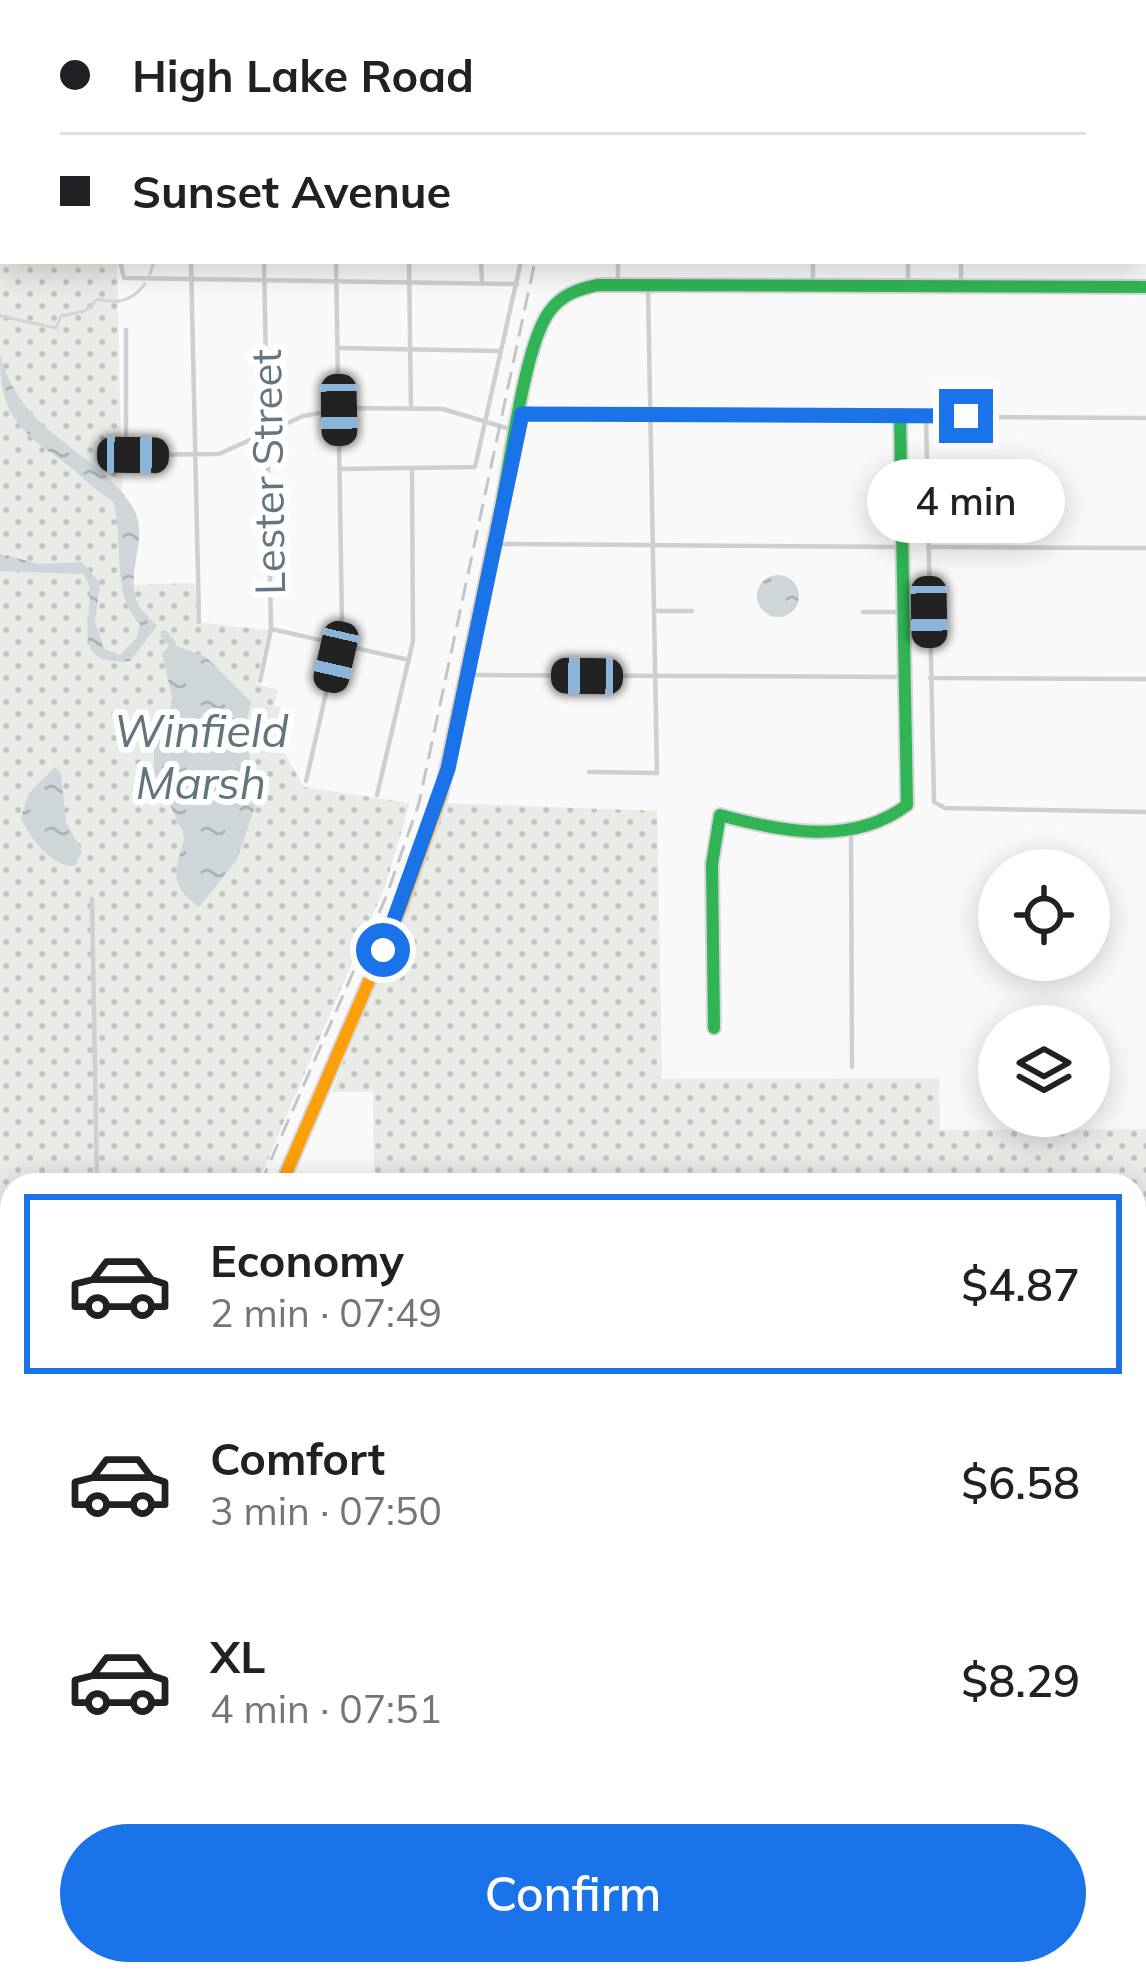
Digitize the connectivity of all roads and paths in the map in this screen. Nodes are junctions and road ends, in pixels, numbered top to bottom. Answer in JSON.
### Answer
{"nodes":[{"id":1,"x":121,"y":264,"type":"edge"},
{"id":2,"x":191,"y":264,"type":"edge"},
{"id":3,"x":264,"y":264,"type":"edge"},
{"id":4,"x":336,"y":264,"type":"edge"},
{"id":5,"x":409,"y":264,"type":"edge"},
{"id":6,"x":482,"y":264,"type":"edge"},
{"id":7,"x":520,"y":264,"type":"edge"},
{"id":8,"x":618,"y":264,"type":"edge"},
{"id":9,"x":813,"y":264,"type":"edge"},
{"id":10,"x":908,"y":264,"type":"edge"},
{"id":11,"x":961,"y":264,"type":"edge"},
{"id":12,"x":192,"y":279,"type":"junction"},
{"id":13,"x":264,"y":280,"type":"junction"},
{"id":14,"x":337,"y":281,"type":"junction"},
{"id":15,"x":410,"y":283,"type":"junction"},
{"id":16,"x":482,"y":284,"type":"junction"},
{"id":17,"x":517,"y":284,"type":"junction"},
{"id":18,"x":618,"y":285,"type":"junction"},
{"id":19,"x":648,"y":285,"type":"junction"},
{"id":20,"x":813,"y":286,"type":"junction"},
{"id":21,"x":908,"y":286,"type":"junction"},
{"id":22,"x":961,"y":286,"type":"junction"},
{"id":23,"x":1146,"y":287,"type":"edge"},
{"id":24,"x":126,"y":330,"type":"dead end"},
{"id":25,"x":338,"y":348,"type":"junction"},
{"id":26,"x":410,"y":349,"type":"junction"},
{"id":27,"x":503,"y":351,"type":"junction"},
{"id":28,"x":411,"y":408,"type":"junction"},
{"id":29,"x":339,"y":410,"type":"junction"},
{"id":30,"x":522,"y":414,"type":"junction"},
{"id":31,"x":650,"y":415,"type":"junction"},
{"id":32,"x":900,"y":416,"type":"junction"},
{"id":33,"x":926,"y":416,"type":"junction"},
{"id":34,"x":1146,"y":418,"type":"edge"},
{"id":35,"x":488,"y":424,"type":"junction"},
{"id":36,"x":519,"y":432,"type":"junction"},
{"id":37,"x":267,"y":434,"type":"junction"},
{"id":38,"x":195,"y":456,"type":"junction"},
{"id":39,"x":340,"y":469,"type":"junction"},
{"id":40,"x":412,"y":470,"type":"junction"},
{"id":41,"x":496,"y":544,"type":"junction"},
{"id":42,"x":652,"y":545,"type":"junction"},
{"id":43,"x":902,"y":547,"type":"junction"},
{"id":44,"x":928,"y":547,"type":"junction"},
{"id":45,"x":1146,"y":548,"type":"edge"},
{"id":46,"x":654,"y":610,"type":"junction"},
{"id":47,"x":692,"y":611,"type":"dead end"},
{"id":48,"x":863,"y":612,"type":"dead end"},
{"id":49,"x":903,"y":612,"type":"junction"},
{"id":50,"x":929,"y":612,"type":"junction"},
{"id":51,"x":199,"y":622,"type":"dead end"},
{"id":52,"x":271,"y":629,"type":"junction"},
{"id":53,"x":338,"y":644,"type":"junction"},
{"id":54,"x":409,"y":660,"type":"junction"},
{"id":55,"x":470,"y":675,"type":"junction"},
{"id":56,"x":655,"y":676,"type":"junction"},
{"id":57,"x":904,"y":677,"type":"junction"},
{"id":58,"x":930,"y":678,"type":"junction"},
{"id":59,"x":1146,"y":679,"type":"edge"},
{"id":60,"x":260,"y":681,"type":"dead end"},
{"id":61,"x":589,"y":772,"type":"dead end"},
{"id":62,"x":306,"y":781,"type":"dead end"},
{"id":63,"x":377,"y":795,"type":"dead end"},
{"id":64,"x":1146,"y":812,"type":"edge"},
{"id":65,"x":851,"y":830,"type":"junction"},
{"id":66,"x":92,"y":899,"type":"dead end"},
{"id":67,"x":714,"y":1028,"type":"dead end"},
{"id":68,"x":853,"y":1067,"type":"dead end"},
{"id":69,"x":97,"y":1173,"type":"edge"},
{"id":70,"x":286,"y":1173,"type":"edge"}],
"edges":[{"from":1,"to":12,"type":"street"},
{"from":2,"to":12,"type":"street"},
{"from":3,"to":13,"type":"street","name":"Lester Street"},
{"from":4,"to":14,"type":"street"},
{"from":5,"to":15,"type":"street"},
{"from":6,"to":16,"type":"street"},
{"from":7,"to":17,"type":"street"},
{"from":8,"to":18,"type":"street"},
{"from":9,"to":20,"type":"street"},
{"from":10,"to":21,"type":"street"},
{"from":11,"to":22,"type":"street"},
{"from":12,"to":13,"type":"street"},
{"from":12,"to":38,"type":"street"},
{"from":13,"to":14,"type":"street"},
{"from":13,"to":37,"type":"street","name":"Lester Street"},
{"from":14,"to":15,"type":"street"},
{"from":14,"to":25,"type":"street"},
{"from":15,"to":16,"type":"street"},
{"from":15,"to":26,"type":"street"},
{"from":16,"to":17,"type":"street"},
{"from":17,"to":27,"type":"street"},
{"from":18,"to":19,"type":"street"},
{"from":18,"to":30,"type":"street"},
{"from":19,"to":20,"type":"street"},
{"from":19,"to":31,"type":"street"},
{"from":20,"to":21,"type":"street"},
{"from":21,"to":22,"type":"street"},
{"from":22,"to":23,"type":"street"},
{"from":24,"to":38,"type":"street"},
{"from":25,"to":26,"type":"street"},
{"from":25,"to":29,"type":"street"},
{"from":26,"to":27,"type":"street"},
{"from":26,"to":28,"type":"street"},
{"from":27,"to":35,"type":"street"},
{"from":28,"to":29,"type":"street"},
{"from":28,"to":35,"type":"street"},
{"from":29,"to":37,"type":"street"},
{"from":29,"to":39,"type":"street"},
{"from":30,"to":31,"type":"street"},
{"from":30,"to":36,"type":"street"},
{"from":31,"to":32,"type":"street"},
{"from":31,"to":42,"type":"street"},
{"from":32,"to":33,"type":"street"},
{"from":32,"to":43,"type":"street"},
{"from":33,"to":34,"type":"street"},
{"from":33,"to":44,"type":"street"},
{"from":35,"to":36,"type":"street"},
{"from":35,"to":40,"type":"street"},
{"from":36,"to":41,"type":"street"},
{"from":37,"to":38,"type":"street"},
{"from":37,"to":52,"type":"street","name":"Lester Street"},
{"from":38,"to":51,"type":"street"},
{"from":39,"to":40,"type":"street"},
{"from":39,"to":53,"type":"street"},
{"from":40,"to":54,"type":"street"},
{"from":41,"to":42,"type":"street"},
{"from":41,"to":55,"type":"street"},
{"from":42,"to":43,"type":"street"},
{"from":42,"to":46,"type":"street"},
{"from":43,"to":49,"type":"street"},
{"from":44,"to":45,"type":"street"},
{"from":44,"to":50,"type":"street"},
{"from":46,"to":47,"type":"street"},
{"from":46,"to":56,"type":"street"},
{"from":48,"to":49,"type":"street"},
{"from":49,"to":50,"type":"street"},
{"from":49,"to":57,"type":"street"},
{"from":50,"to":58,"type":"street"},
{"from":52,"to":53,"type":"street"},
{"from":52,"to":60,"type":"street","name":"Lester Street"},
{"from":53,"to":54,"type":"street"},
{"from":53,"to":62,"type":"street"},
{"from":54,"to":63,"type":"street"},
{"from":55,"to":56,"type":"street"},
{"from":55,"to":70,"type":"street"},
{"from":56,"to":57,"type":"street"},
{"from":56,"to":61,"type":"street"},
{"from":57,"to":65,"type":"street"},
{"from":58,"to":59,"type":"street"},
{"from":58,"to":64,"type":"street"},
{"from":65,"to":67,"type":"street"},
{"from":65,"to":68,"type":"street"},
{"from":66,"to":69,"type":"street"}]}
